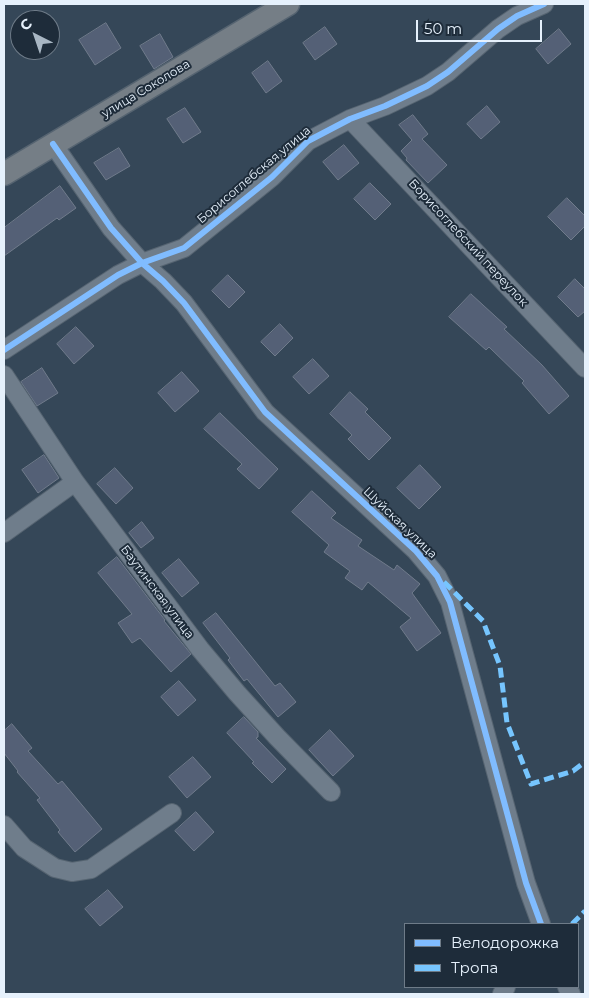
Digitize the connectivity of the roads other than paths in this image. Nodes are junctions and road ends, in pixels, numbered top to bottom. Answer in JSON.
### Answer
{"nodes":[{"id":1,"x":288,"y":4,"type":"edge"},
{"id":2,"x":544,"y":4,"type":"edge"},
{"id":3,"x":350,"y":119,"type":"junction"},
{"id":4,"x":53,"y":144,"type":"junction"},
{"id":5,"x":4,"y":174,"type":"edge"},
{"id":6,"x":142,"y":263,"type":"junction"},
{"id":7,"x":4,"y":350,"type":"edge"},
{"id":8,"x":585,"y":368,"type":"edge"},
{"id":9,"x":4,"y":375,"type":"edge"},
{"id":10,"x":75,"y":482,"type":"junction"},
{"id":11,"x":4,"y":533,"type":"edge"},
{"id":12,"x":331,"y":792,"type":"dead end"},
{"id":13,"x":172,"y":813,"type":"dead end"},
{"id":14,"x":4,"y":825,"type":"edge"},
{"id":15,"x":541,"y":923,"type":"edge"}],
"edges":[{"from":1,"to":4,"type":"main road","name":"улица Соколова"},
{"from":2,"to":3,"type":"street","name":"Борисоглебская улица"},
{"from":3,"to":6,"type":"street","name":"Борисоглебская улица"},
{"from":3,"to":8,"type":"street","name":"Борисоглебский переулок"},
{"from":4,"to":5,"type":"main road","name":"улица Соколова"},
{"from":4,"to":6,"type":"street","name":"Шуйская улица"},
{"from":6,"to":7,"type":"street","name":"Борисоглебская улица"},
{"from":6,"to":15,"type":"street","name":"Шуйская улица"},
{"from":9,"to":10,"type":"street","name":"Баутинская улица"},
{"from":10,"to":11,"type":"street"},
{"from":10,"to":12,"type":"street","name":"Баутинская улица"},
{"from":13,"to":14,"type":"street"}]}
